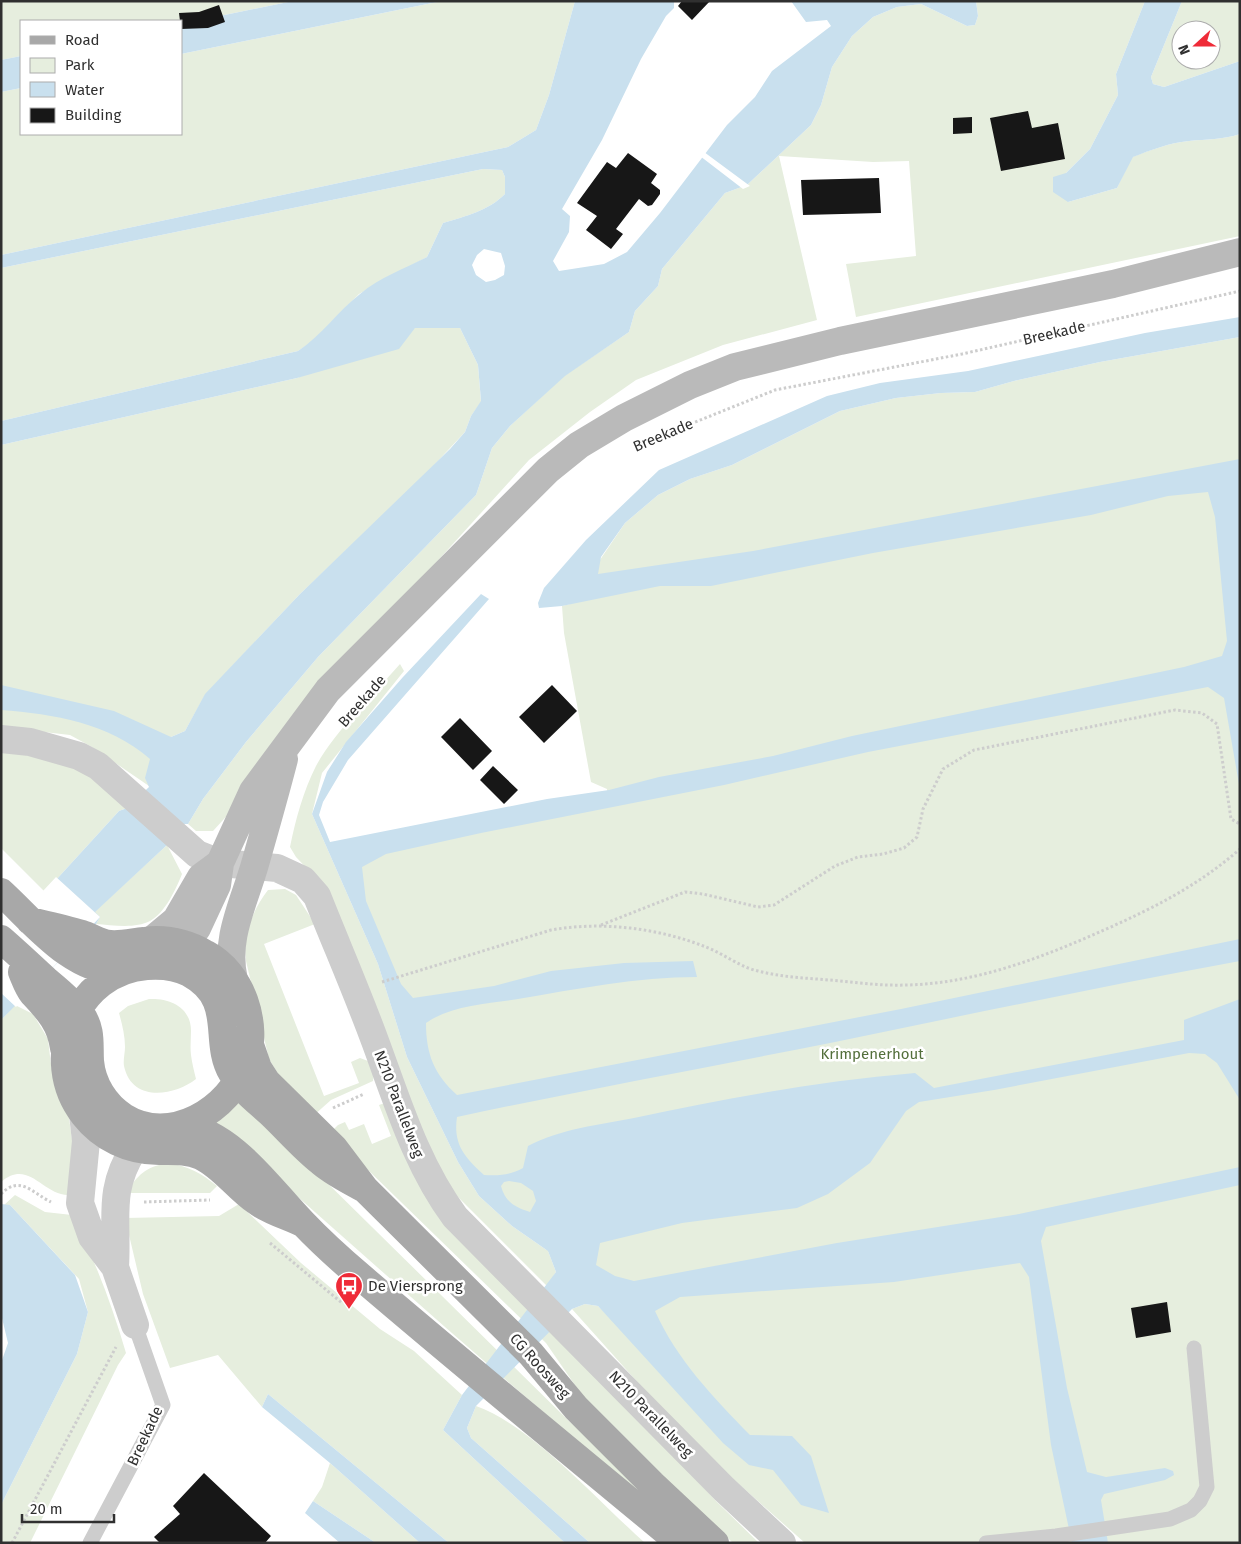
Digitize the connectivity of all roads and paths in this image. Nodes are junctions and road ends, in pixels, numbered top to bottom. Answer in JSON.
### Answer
{"nodes":[{"id":1,"x":1240,"y":252,"type":"edge"},
{"id":2,"x":1240,"y":291,"type":"edge"},
{"id":3,"x":657,"y":437,"type":"dead end"},
{"id":4,"x":1,"y":739,"type":"edge"},
{"id":5,"x":287,"y":748,"type":"junction"},
{"id":6,"x":1240,"y":824,"type":"edge"},
{"id":7,"x":1240,"y":849,"type":"edge"},
{"id":8,"x":220,"y":863,"type":"junction"},
{"id":9,"x":255,"y":866,"type":"junction"},
{"id":10,"x":15,"y":906,"type":"edge"},
{"id":11,"x":598,"y":926,"type":"junction"},
{"id":12,"x":4,"y":942,"type":"edge"},
{"id":13,"x":76,"y":944,"type":"junction"},
{"id":14,"x":186,"y":944,"type":"junction"},
{"id":15,"x":146,"y":949,"type":"junction"},
{"id":16,"x":120,"y":972,"type":"junction"},
{"id":17,"x":234,"y":980,"type":"junction"},
{"id":18,"x":377,"y":984,"type":"dead end"},
{"id":19,"x":38,"y":985,"type":"junction"},
{"id":20,"x":78,"y":1009,"type":"junction"},
{"id":21,"x":249,"y":1042,"type":"junction"},
{"id":22,"x":64,"y":1048,"type":"junction"},
{"id":23,"x":237,"y":1080,"type":"junction"},
{"id":24,"x":83,"y":1114,"type":"junction"},
{"id":25,"x":182,"y":1125,"type":"junction"},
{"id":26,"x":152,"y":1128,"type":"junction"},
{"id":27,"x":134,"y":1149,"type":"junction"},
{"id":28,"x":365,"y":1189,"type":"junction"},
{"id":29,"x":1,"y":1194,"type":"edge"},
{"id":30,"x":80,"y":1203,"type":"junction"},
{"id":31,"x":302,"y":1223,"type":"junction"},
{"id":32,"x":262,"y":1237,"type":"dead end"},
{"id":33,"x":115,"y":1267,"type":"junction"},
{"id":34,"x":346,"y":1307,"type":"dead end"},
{"id":35,"x":135,"y":1325,"type":"junction"},
{"id":36,"x":1194,"y":1348,"type":"dead end"},
{"id":37,"x":12,"y":1543,"type":"edge"},
{"id":38,"x":90,"y":1543,"type":"edge"},
{"id":39,"x":680,"y":1543,"type":"edge"},
{"id":40,"x":715,"y":1543,"type":"edge"},
{"id":41,"x":782,"y":1543,"type":"edge"},
{"id":42,"x":986,"y":1543,"type":"edge"}],
"edges":[{"from":1,"to":5,"type":"main road","name":"Breekade"},
{"from":2,"to":3,"type":"path","name":"Breekade"},
{"from":4,"to":8,"type":"street","name":"N210 Parallelweg"},
{"from":5,"to":8,"type":"main road","name":"Breekade"},
{"from":5,"to":9,"type":"main road","name":"Breekade"},
{"from":6,"to":11,"type":"path"},
{"from":7,"to":11,"type":"path"},
{"from":8,"to":9,"type":"street","name":"N210 Parallelweg"},
{"from":8,"to":14,"type":"main road","name":"Breekade"},
{"from":8,"to":15,"type":"main road","name":"Breekade"},
{"from":9,"to":17,"type":"main road","name":"Breekade"},
{"from":9,"to":41,"type":"street","name":"N210 Parallelweg"},
{"from":10,"to":13,"type":"main road"},
{"from":11,"to":18,"type":"path"},
{"from":12,"to":19,"type":"main road"},
{"from":13,"to":15,"type":"main road"},
{"from":13,"to":16,"type":"main road"},
{"from":14,"to":15,"type":"main road"},
{"from":14,"to":17,"type":"main road"},
{"from":15,"to":16,"type":"main road"},
{"from":15,"to":23,"type":"main road"},
{"from":16,"to":20,"type":"main road"},
{"from":17,"to":21,"type":"main road"},
{"from":19,"to":20,"type":"main road"},
{"from":19,"to":22,"type":"main road"},
{"from":20,"to":22,"type":"main road"},
{"from":20,"to":26,"type":"main road"},
{"from":21,"to":23,"type":"main road"},
{"from":21,"to":28,"type":"main road","name":"CG Roosweg"},
{"from":22,"to":24,"type":"main road"},
{"from":23,"to":25,"type":"main road"},
{"from":23,"to":28,"type":"main road","name":"CG Roosweg"},
{"from":24,"to":27,"type":"main road"},
{"from":24,"to":30,"type":"street","name":"Breekade"},
{"from":25,"to":26,"type":"main road"},
{"from":25,"to":31,"type":"main road"},
{"from":26,"to":27,"type":"main road"},
{"from":27,"to":31,"type":"main road"},
{"from":27,"to":33,"type":"street","name":"Breekade"},
{"from":28,"to":40,"type":"main road","name":"CG Roosweg"},
{"from":29,"to":30,"type":"path"},
{"from":30,"to":33,"type":"street","name":"Breekade"},
{"from":31,"to":39,"type":"main road"},
{"from":32,"to":34,"type":"path"},
{"from":33,"to":35,"type":"street","name":"Breekade"},
{"from":35,"to":37,"type":"path"},
{"from":35,"to":38,"type":"lane","name":"Breekade"},
{"from":36,"to":42,"type":"lane"}]}
